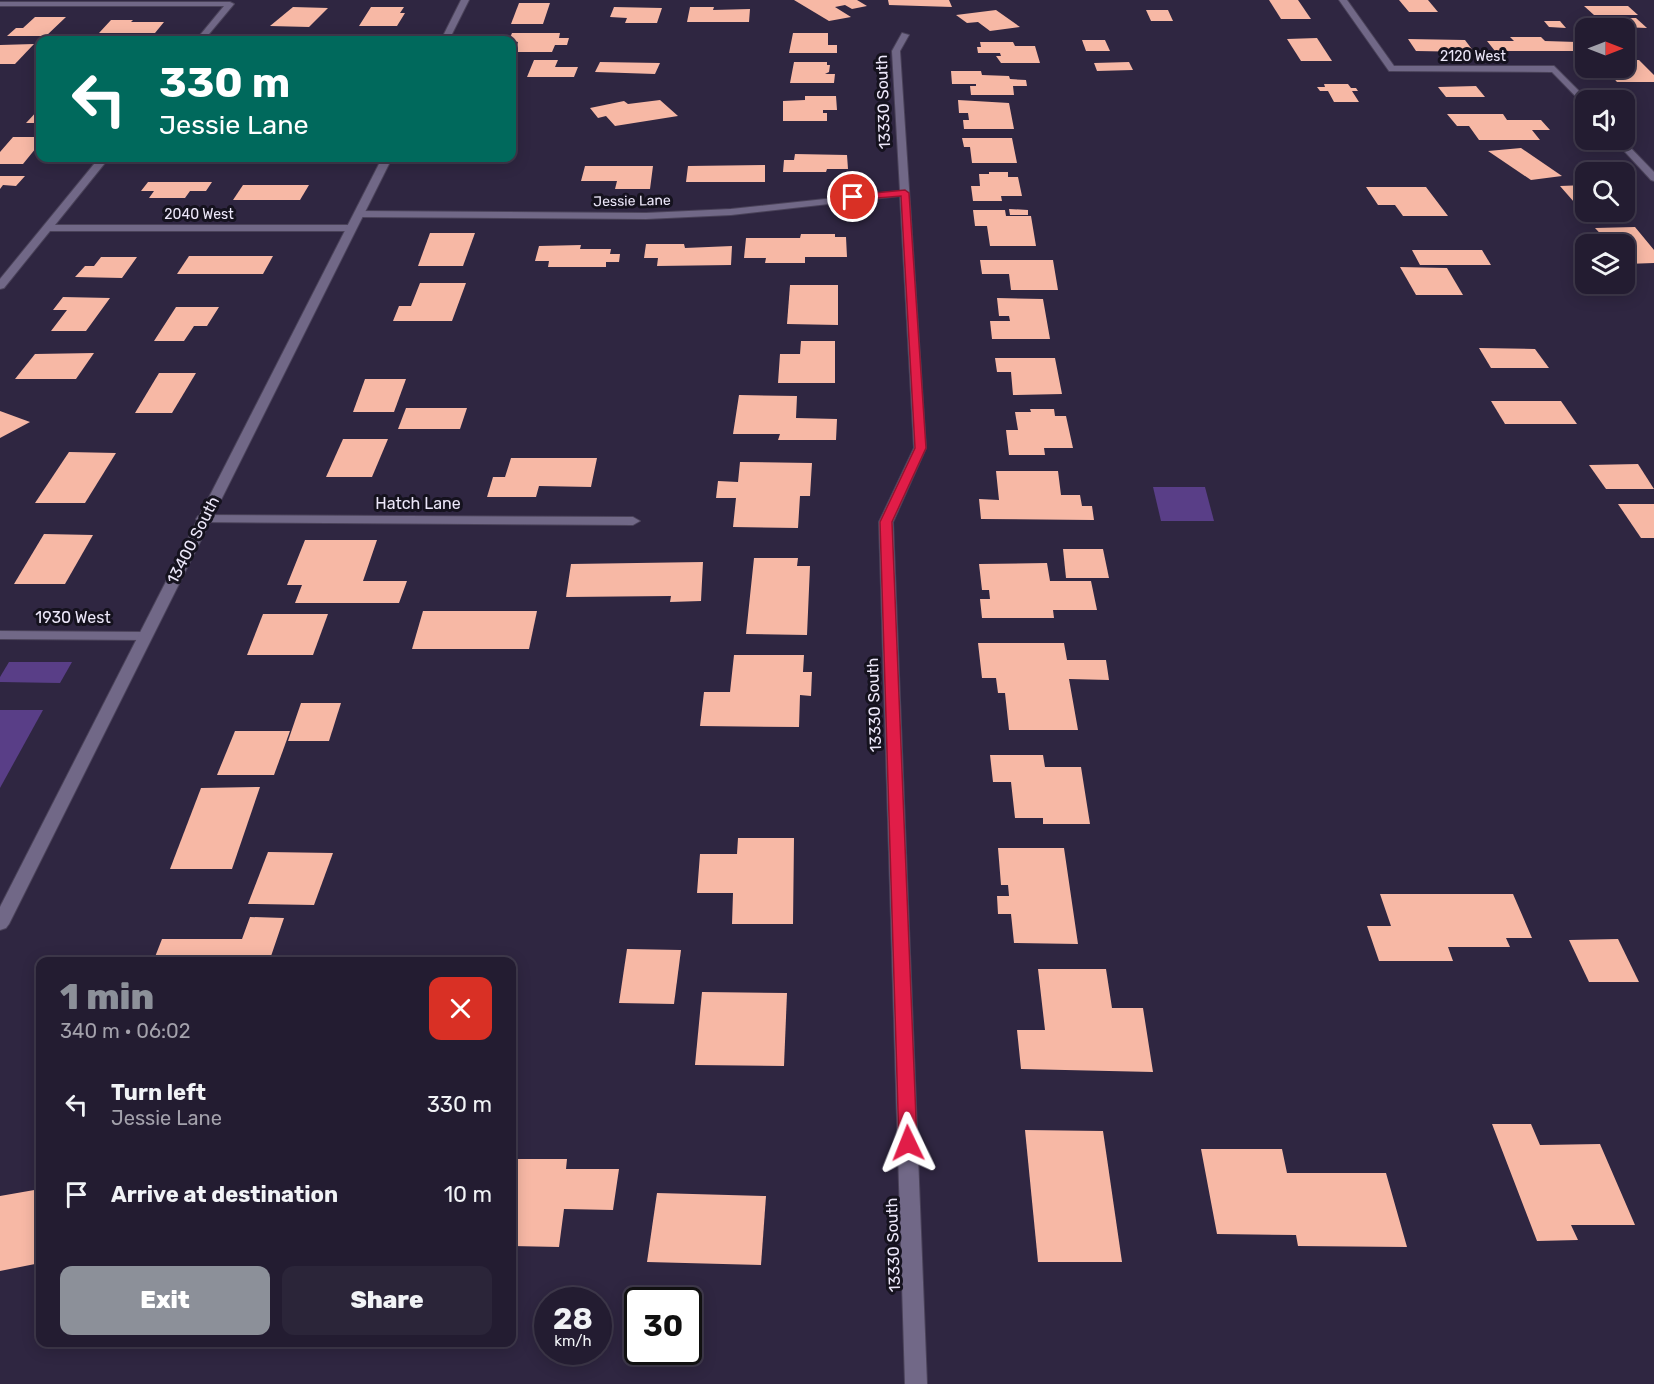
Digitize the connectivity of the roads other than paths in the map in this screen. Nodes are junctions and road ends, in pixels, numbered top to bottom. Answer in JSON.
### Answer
{"nodes":[{"id":1,"x":465,"y":0,"type":"edge"},
{"id":2,"x":1343,"y":0,"type":"edge"},
{"id":3,"x":0,"y":4,"type":"edge"},
{"id":4,"x":905,"y":35,"type":"dead end"},
{"id":5,"x":203,"y":36,"type":"edge"},
{"id":6,"x":447,"y":36,"type":"edge"},
{"id":7,"x":1575,"y":92,"type":"edge"},
{"id":8,"x":1627,"y":150,"type":"edge"},
{"id":9,"x":101,"y":162,"type":"edge"},
{"id":10,"x":385,"y":162,"type":"edge"},
{"id":11,"x":1654,"y":178,"type":"edge"},
{"id":12,"x":905,"y":193,"type":"junction"},
{"id":13,"x":359,"y":214,"type":"junction"},
{"id":14,"x":46,"y":228,"type":"junction"},
{"id":15,"x":351,"y":228,"type":"junction"},
{"id":16,"x":0,"y":286,"type":"edge"},
{"id":17,"x":203,"y":519,"type":"junction"},
{"id":18,"x":633,"y":521,"type":"dead end"},
{"id":19,"x":0,"y":635,"type":"edge"},
{"id":20,"x":145,"y":636,"type":"junction"},
{"id":21,"x":0,"y":924,"type":"edge"},
{"id":22,"x":916,"y":1384,"type":"edge"}],
"edges":[{"from":1,"to":6,"type":"street"},
{"from":2,"to":7,"type":"street","name":"2120 West"},
{"from":3,"to":5,"type":"street"},
{"from":4,"to":12,"type":"street","name":"13330 South"},
{"from":8,"to":11,"type":"street"},
{"from":9,"to":14,"type":"street"},
{"from":10,"to":13,"type":"street","name":"13400 South"},
{"from":12,"to":13,"type":"street","name":"Jessie Lane"},
{"from":12,"to":22,"type":"street","name":"13330 South"},
{"from":13,"to":15,"type":"street","name":"13400 South"},
{"from":14,"to":15,"type":"street","name":"2040 West"},
{"from":14,"to":16,"type":"street"},
{"from":15,"to":17,"type":"street","name":"13400 South"},
{"from":17,"to":18,"type":"street","name":"Hatch Lane"},
{"from":17,"to":20,"type":"street","name":"13400 South"},
{"from":19,"to":20,"type":"street","name":"1930 West"},
{"from":20,"to":21,"type":"street","name":"13400 South"}]}
